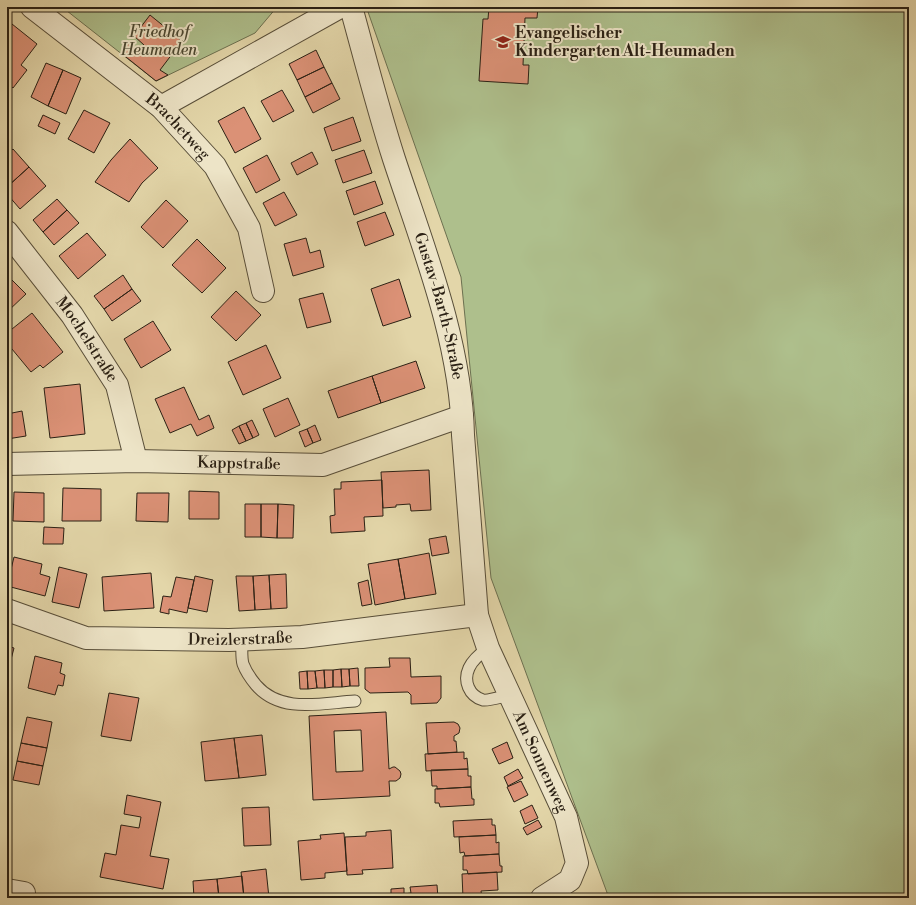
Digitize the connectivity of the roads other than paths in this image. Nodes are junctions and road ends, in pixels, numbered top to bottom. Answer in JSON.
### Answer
{"nodes":[{"id":1,"x":32,"y":7,"type":"edge"},
{"id":2,"x":340,"y":7,"type":"edge"},
{"id":3,"x":351,"y":7,"type":"edge"},
{"id":4,"x":161,"y":106,"type":"junction"},
{"id":5,"x":7,"y":232,"type":"edge"},
{"id":6,"x":263,"y":291,"type":"dead end"},
{"id":7,"x":462,"y":416,"type":"junction"},
{"id":8,"x":136,"y":461,"type":"junction"},
{"id":9,"x":7,"y":464,"type":"edge"},
{"id":10,"x":7,"y":610,"type":"edge"},
{"id":11,"x":477,"y":615,"type":"junction"},
{"id":12,"x":242,"y":639,"type":"junction"},
{"id":13,"x":488,"y":648,"type":"junction"},
{"id":14,"x":510,"y":695,"type":"junction"},
{"id":15,"x":355,"y":701,"type":"dead end"},
{"id":16,"x":542,"y":898,"type":"edge"}],
"edges":[{"from":1,"to":4,"type":"street","name":"Brachetweg"},
{"from":2,"to":4,"type":"street"},
{"from":3,"to":7,"type":"street","name":"Gustav-Barth-Straße"},
{"from":4,"to":6,"type":"street","name":"Brachetweg"},
{"from":5,"to":8,"type":"street","name":"Mochelstraße"},
{"from":7,"to":8,"type":"street","name":"Kappstraße"},
{"from":7,"to":11,"type":"street","name":"Gustav-Barth-Straße"},
{"from":8,"to":9,"type":"street","name":"Kappstraße"},
{"from":10,"to":12,"type":"street","name":"Dreizlerstraße"},
{"from":11,"to":12,"type":"street","name":"Dreizlerstraße"},
{"from":11,"to":13,"type":"street","name":"Am Sonnenweg"},
{"from":12,"to":15,"type":"lane"},
{"from":13,"to":14,"type":"street","name":"Am Sonnenweg"},
{"from":13,"to":14,"type":"lane"},
{"from":14,"to":16,"type":"street","name":"Am Sonnenweg"}]}
